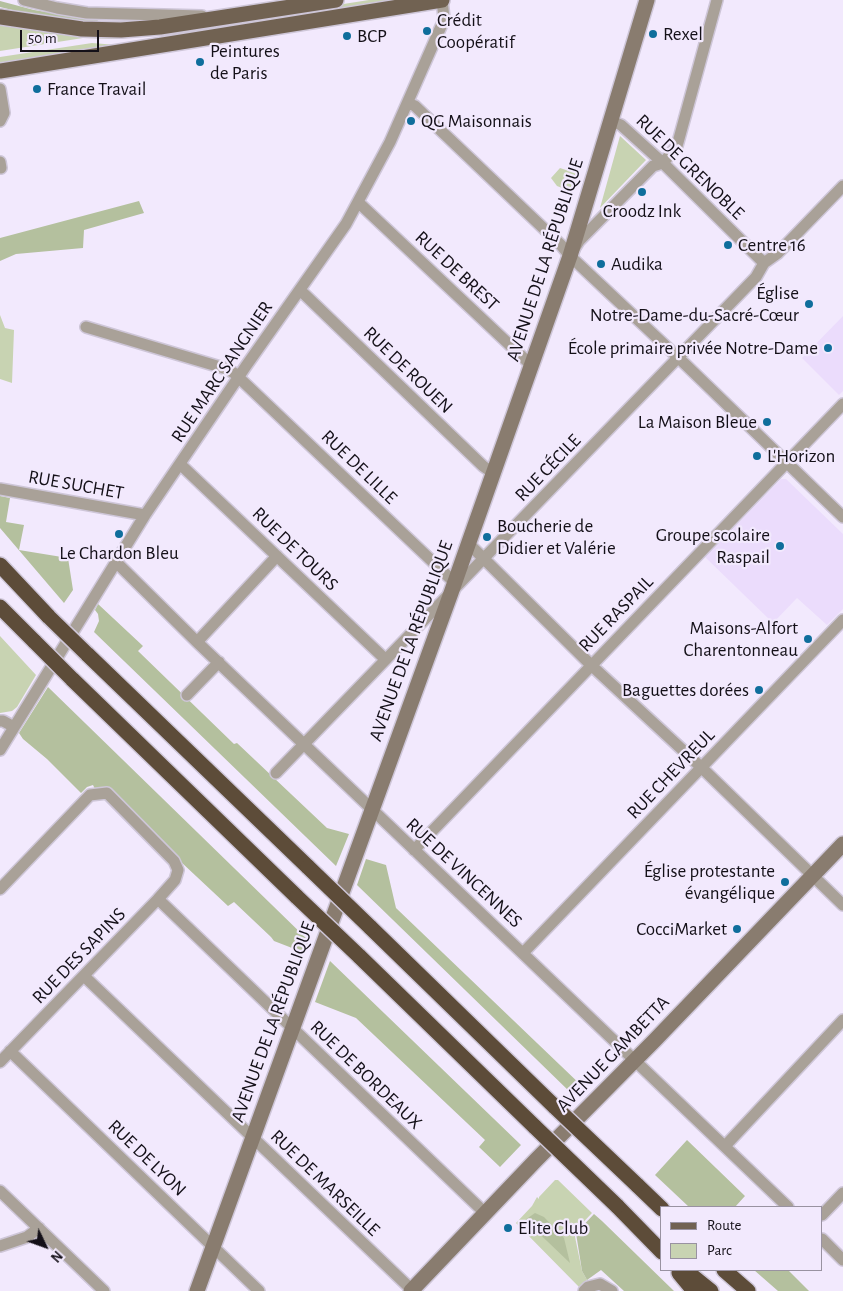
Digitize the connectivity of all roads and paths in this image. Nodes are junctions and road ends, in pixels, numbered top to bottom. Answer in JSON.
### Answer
{"nodes":[{"id":1,"x":24,"y":0,"type":"edge"},
{"id":2,"x":336,"y":0,"type":"edge"},
{"id":3,"x":442,"y":0,"type":"edge"},
{"id":4,"x":647,"y":0,"type":"edge"},
{"id":5,"x":716,"y":0,"type":"edge"},
{"id":6,"x":275,"y":4,"type":"edge"},
{"id":7,"x":0,"y":17,"type":"edge"},
{"id":8,"x":226,"y":18,"type":"junction"},
{"id":9,"x":280,"y":27,"type":"junction"},
{"id":10,"x":0,"y":71,"type":"edge"},
{"id":11,"x":0,"y":89,"type":"edge"},
{"id":12,"x":408,"y":103,"type":"junction"},
{"id":13,"x":0,"y":121,"type":"edge"},
{"id":14,"x":611,"y":121,"type":"junction"},
{"id":15,"x":663,"y":163,"type":"junction"},
{"id":16,"x":843,"y":186,"type":"edge"},
{"id":17,"x":358,"y":202,"type":"junction"},
{"id":18,"x":570,"y":256,"type":"junction"},
{"id":19,"x":764,"y":263,"type":"junction"},
{"id":20,"x":300,"y":290,"type":"junction"},
{"id":21,"x":86,"y":327,"type":"dead end"},
{"id":22,"x":678,"y":358,"type":"junction"},
{"id":23,"x":531,"y":365,"type":"junction"},
{"id":24,"x":239,"y":377,"type":"junction"},
{"id":25,"x":843,"y":404,"type":"edge"},
{"id":26,"x":786,"y":463,"type":"junction"},
{"id":27,"x":180,"y":464,"type":"junction"},
{"id":28,"x":493,"y":473,"type":"junction"},
{"id":29,"x":0,"y":489,"type":"edge"},
{"id":30,"x":145,"y":515,"type":"junction"},
{"id":31,"x":843,"y":518,"type":"edge"},
{"id":32,"x":468,"y":543,"type":"junction"},
{"id":33,"x":277,"y":556,"type":"junction"},
{"id":34,"x":484,"y":560,"type":"junction"},
{"id":35,"x":116,"y":562,"type":"junction"},
{"id":36,"x":0,"y":565,"type":"edge"},
{"id":37,"x":452,"y":588,"type":"junction"},
{"id":38,"x":0,"y":607,"type":"edge"},
{"id":39,"x":843,"y":620,"type":"edge"},
{"id":40,"x":196,"y":642,"type":"junction"},
{"id":41,"x":385,"y":659,"type":"junction"},
{"id":42,"x":219,"y":662,"type":"junction"},
{"id":43,"x":591,"y":665,"type":"junction"},
{"id":44,"x":187,"y":695,"type":"dead end"},
{"id":45,"x":0,"y":721,"type":"edge"},
{"id":46,"x":14,"y":727,"type":"junction"},
{"id":47,"x":304,"y":743,"type":"junction"},
{"id":48,"x":0,"y":750,"type":"edge"},
{"id":49,"x":702,"y":768,"type":"junction"},
{"id":50,"x":276,"y":773,"type":"dead end"},
{"id":51,"x":371,"y":809,"type":"junction"},
{"id":52,"x":843,"y":844,"type":"edge"},
{"id":53,"x":414,"y":850,"type":"junction"},
{"id":54,"x":812,"y":876,"type":"junction"},
{"id":55,"x":0,"y":889,"type":"edge"},
{"id":56,"x":158,"y":899,"type":"junction"},
{"id":57,"x":843,"y":905,"type":"edge"},
{"id":58,"x":523,"y":953,"type":"junction"},
{"id":59,"x":84,"y":976,"type":"junction"},
{"id":60,"x":843,"y":1020,"type":"edge"},
{"id":61,"x":291,"y":1028,"type":"junction"},
{"id":62,"x":10,"y":1051,"type":"junction"},
{"id":63,"x":634,"y":1061,"type":"junction"},
{"id":64,"x":0,"y":1062,"type":"edge"},
{"id":65,"x":252,"y":1138,"type":"junction"},
{"id":66,"x":724,"y":1146,"type":"junction"},
{"id":67,"x":0,"y":1191,"type":"edge"},
{"id":68,"x":843,"y":1194,"type":"edge"},
{"id":69,"x":787,"y":1206,"type":"edge"},
{"id":70,"x":660,"y":1208,"type":"edge"},
{"id":71,"x":485,"y":1214,"type":"junction"},
{"id":72,"x":823,"y":1215,"type":"edge"},
{"id":73,"x":39,"y":1228,"type":"junction"},
{"id":74,"x":823,"y":1240,"type":"edge"},
{"id":75,"x":0,"y":1246,"type":"edge"},
{"id":76,"x":213,"y":1246,"type":"junction"},
{"id":77,"x":660,"y":1250,"type":"edge"},
{"id":78,"x":843,"y":1260,"type":"edge"},
{"id":79,"x":678,"y":1271,"type":"edge"},
{"id":80,"x":686,"y":1271,"type":"edge"},
{"id":81,"x":725,"y":1271,"type":"edge"},
{"id":82,"x":586,"y":1289,"type":"edge"},
{"id":83,"x":411,"y":1290,"type":"edge"},
{"id":84,"x":104,"y":1291,"type":"edge"},
{"id":85,"x":196,"y":1291,"type":"edge"},
{"id":86,"x":260,"y":1291,"type":"edge"},
{"id":87,"x":612,"y":1291,"type":"edge"},
{"id":88,"x":694,"y":1291,"type":"edge"},
{"id":89,"x":711,"y":1291,"type":"edge"},
{"id":90,"x":748,"y":1291,"type":"edge"}],
"edges":[{"from":1,"to":8,"type":"street"},
{"from":2,"to":6,"type":"main road"},
{"from":3,"to":9,"type":"main road"},
{"from":3,"to":12,"type":"street","name":"RUE MARC SANGNIER"},
{"from":4,"to":14,"type":"main road","name":"AVENUE DE LA RÉPUBLIQUE"},
{"from":5,"to":15,"type":"street"},
{"from":6,"to":8,"type":"main road"},
{"from":6,"to":9,"type":"street"},
{"from":7,"to":8,"type":"main road"},
{"from":9,"to":10,"type":"main road"},
{"from":11,"to":13,"type":"street"},
{"from":12,"to":17,"type":"street","name":"RUE MARC SANGNIER"},
{"from":12,"to":18,"type":"street"},
{"from":14,"to":15,"type":"street","name":"RUE DE GRENOBLE"},
{"from":14,"to":18,"type":"main road","name":"AVENUE DE LA RÉPUBLIQUE"},
{"from":15,"to":18,"type":"street"},
{"from":15,"to":19,"type":"street","name":"RUE DE GRENOBLE"},
{"from":16,"to":19,"type":"street","name":"RUE CÉCILE"},
{"from":17,"to":20,"type":"street","name":"RUE MARC SANGNIER"},
{"from":17,"to":23,"type":"street","name":"RUE DE BREST"},
{"from":18,"to":22,"type":"street"},
{"from":18,"to":23,"type":"main road","name":"AVENUE DE LA RÉPUBLIQUE"},
{"from":19,"to":22,"type":"street","name":"RUE CÉCILE"},
{"from":20,"to":24,"type":"street","name":"RUE MARC SANGNIER"},
{"from":20,"to":28,"type":"street","name":"RUE DE ROUEN"},
{"from":21,"to":24,"type":"street","name":"RUE DE LILLE"},
{"from":22,"to":26,"type":"street"},
{"from":22,"to":34,"type":"street","name":"RUE CÉCILE"},
{"from":23,"to":28,"type":"main road","name":"AVENUE DE LA RÉPUBLIQUE"},
{"from":24,"to":27,"type":"street","name":"RUE MARC SANGNIER"},
{"from":24,"to":37,"type":"street","name":"RUE DE LILLE"},
{"from":25,"to":26,"type":"street","name":"RUE RASPAIL"},
{"from":26,"to":31,"type":"street"},
{"from":26,"to":43,"type":"street","name":"RUE RASPAIL"},
{"from":27,"to":30,"type":"street","name":"RUE MARC SANGNIER"},
{"from":27,"to":33,"type":"street","name":"RUE DE TOURS"},
{"from":28,"to":32,"type":"main road","name":"AVENUE DE LA RÉPUBLIQUE"},
{"from":29,"to":30,"type":"street","name":"RUE SUCHET"},
{"from":30,"to":35,"type":"street","name":"RUE MARC SANGNIER"},
{"from":32,"to":34,"type":"street"},
{"from":32,"to":37,"type":"main road","name":"AVENUE DE LA RÉPUBLIQUE"},
{"from":33,"to":40,"type":"street"},
{"from":33,"to":41,"type":"street","name":"RUE DE TOURS"},
{"from":34,"to":37,"type":"street","name":"RUE CÉCILE"},
{"from":34,"to":43,"type":"street"},
{"from":35,"to":40,"type":"street","name":"RUE DE VINCENNES"},
{"from":35,"to":46,"type":"street","name":"RUE MARC SANGNIER"},
{"from":36,"to":70,"type":"highway","bridge":true},
{"from":37,"to":41,"type":"street","name":"RUE CÉCILE"},
{"from":37,"to":51,"type":"main road","name":"AVENUE DE LA RÉPUBLIQUE"},
{"from":38,"to":77,"type":"highway","bridge":true},
{"from":39,"to":49,"type":"street","name":"RUE CHEVREUL"},
{"from":40,"to":42,"type":"street","name":"RUE DE VINCENNES"},
{"from":41,"to":47,"type":"street","name":"RUE CÉCILE"},
{"from":42,"to":44,"type":"street"},
{"from":42,"to":47,"type":"street","name":"RUE DE VINCENNES"},
{"from":43,"to":49,"type":"street"},
{"from":43,"to":53,"type":"street","name":"RUE RASPAIL"},
{"from":45,"to":46,"type":"street"},
{"from":46,"to":48,"type":"street","name":"RUE MARC SANGNIER"},
{"from":47,"to":50,"type":"street","name":"RUE CÉCILE"},
{"from":47,"to":51,"type":"street","name":"RUE DE VINCENNES"},
{"from":49,"to":54,"type":"street"},
{"from":49,"to":58,"type":"street","name":"RUE CHEVREUL"},
{"from":51,"to":53,"type":"street","name":"RUE DE VINCENNES"},
{"from":51,"to":61,"type":"main road","name":"AVENUE DE LA RÉPUBLIQUE"},
{"from":52,"to":54,"type":"main road","name":"AVENUE GAMBETTA"},
{"from":53,"to":58,"type":"street","name":"RUE DE VINCENNES"},
{"from":54,"to":57,"type":"street"},
{"from":54,"to":63,"type":"main road","name":"AVENUE GAMBETTA"},
{"from":55,"to":56,"type":"street","name":"RUE DES SAPINS"},
{"from":56,"to":59,"type":"street","name":"RUE DES SAPINS"},
{"from":56,"to":61,"type":"street","name":"RUE DE BORDEAUX"},
{"from":58,"to":63,"type":"street","name":"RUE DE VINCENNES"},
{"from":59,"to":62,"type":"street","name":"RUE DES SAPINS"},
{"from":59,"to":65,"type":"street","name":"RUE DE MARSEILLE"},
{"from":60,"to":66,"type":"street"},
{"from":61,"to":65,"type":"main road","name":"AVENUE DE LA RÉPUBLIQUE"},
{"from":61,"to":71,"type":"street","name":"RUE DE BORDEAUX"},
{"from":62,"to":64,"type":"street","name":"RUE DES SAPINS"},
{"from":62,"to":76,"type":"street","name":"RUE DE LYON"},
{"from":63,"to":66,"type":"street","name":"RUE DE VINCENNES"},
{"from":63,"to":71,"type":"main road","name":"AVENUE GAMBETTA"},
{"from":65,"to":76,"type":"main road","name":"AVENUE DE LA RÉPUBLIQUE"},
{"from":65,"to":83,"type":"street","name":"RUE DE MARSEILLE"},
{"from":66,"to":69,"type":"street","name":"RUE DE VINCENNES"},
{"from":67,"to":73,"type":"street"},
{"from":68,"to":72,"type":"street"},
{"from":71,"to":83,"type":"main road","name":"AVENUE GAMBETTA"},
{"from":73,"to":75,"type":"street"},
{"from":73,"to":84,"type":"street"},
{"from":74,"to":78,"type":"street"},
{"from":76,"to":85,"type":"main road","name":"AVENUE DE LA RÉPUBLIQUE"},
{"from":76,"to":86,"type":"street","name":"RUE DE LYON"},
{"from":79,"to":88,"type":"highway"},
{"from":80,"to":89,"type":"highway"},
{"from":81,"to":90,"type":"highway"},
{"from":82,"to":87,"type":"street"}]}
